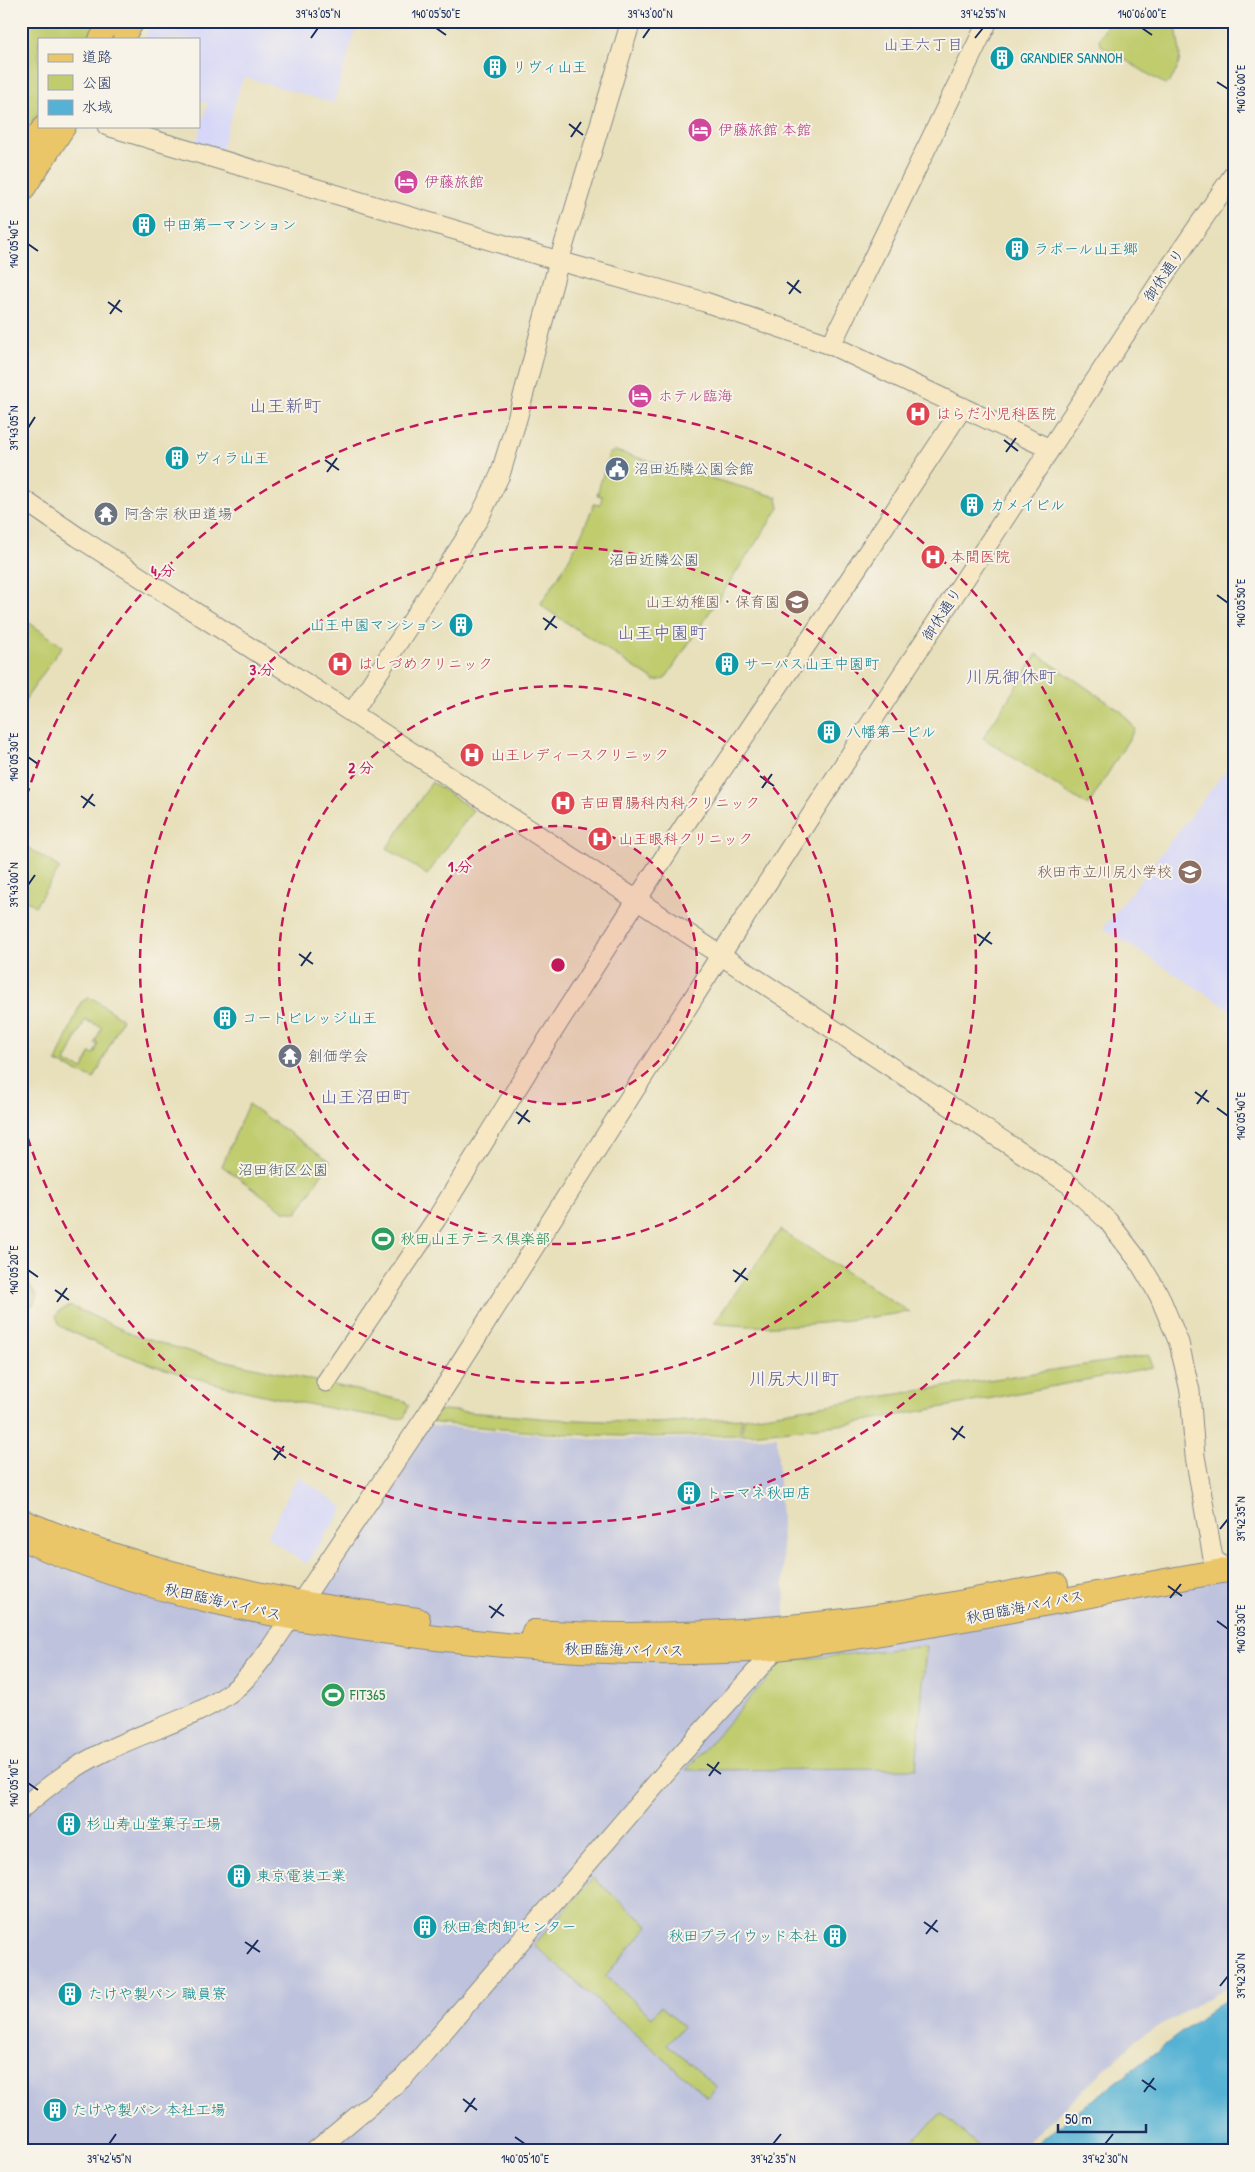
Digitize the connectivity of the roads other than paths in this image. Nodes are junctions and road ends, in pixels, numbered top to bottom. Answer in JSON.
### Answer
{"nodes":[{"id":1,"x":111,"y":21,"type":"edge"},
{"id":2,"x":135,"y":21,"type":"edge"},
{"id":3,"x":631,"y":21,"type":"edge"},
{"id":4,"x":988,"y":21,"type":"edge"},
{"id":5,"x":100,"y":38,"type":"edge"},
{"id":6,"x":124,"y":38,"type":"edge"},
{"id":7,"x":41,"y":128,"type":"edge"},
{"id":8,"x":65,"y":128,"type":"edge"},
{"id":9,"x":115,"y":128,"type":"edge"},
{"id":10,"x":21,"y":158,"type":"edge"},
{"id":11,"x":1234,"y":174,"type":"edge"},
{"id":12,"x":21,"y":194,"type":"edge"},
{"id":13,"x":558,"y":261,"type":"junction"},
{"id":14,"x":831,"y":345,"type":"junction"},
{"id":15,"x":962,"y":407,"type":"junction"},
{"id":16,"x":1050,"y":450,"type":"junction"},
{"id":17,"x":21,"y":498,"type":"edge"},
{"id":18,"x":352,"y":713,"type":"junction"},
{"id":19,"x":636,"y":901,"type":"junction"},
{"id":20,"x":720,"y":956,"type":"junction"},
{"id":21,"x":326,"y":1382,"type":"dead end"},
{"id":22,"x":21,"y":1520,"type":"edge"},
{"id":23,"x":21,"y":1538,"type":"edge"},
{"id":24,"x":1226,"y":1563,"type":"edge"},
{"id":25,"x":296,"y":1610,"type":"junction"},
{"id":26,"x":777,"y":1648,"type":"junction"},
{"id":27,"x":21,"y":1810,"type":"edge"},
{"id":28,"x":315,"y":2151,"type":"edge"}],
"edges":[{"from":1,"to":5,"type":"main road"},
{"from":2,"to":6,"type":"main road"},
{"from":3,"to":13,"type":"street"},
{"from":4,"to":14,"type":"street"},
{"from":7,"to":10,"type":"main road"},
{"from":8,"to":12,"type":"main road"},
{"from":9,"to":13,"type":"street"},
{"from":11,"to":16,"type":"street","name":"御休通り"},
{"from":13,"to":14,"type":"street"},
{"from":13,"to":18,"type":"street"},
{"from":14,"to":15,"type":"street"},
{"from":15,"to":16,"type":"street"},
{"from":15,"to":19,"type":"street"},
{"from":16,"to":20,"type":"street","name":"御休通り"},
{"from":17,"to":18,"type":"street"},
{"from":18,"to":19,"type":"street"},
{"from":19,"to":20,"type":"street"},
{"from":19,"to":21,"type":"street"},
{"from":20,"to":24,"type":"street"},
{"from":20,"to":25,"type":"street","name":"御休通り"},
{"from":22,"to":25,"type":"highway","name":"秋田臨海バイパス"},
{"from":23,"to":25,"type":"highway","name":"秋田臨海バイパス"},
{"from":24,"to":25,"type":"highway","name":"秋田臨海バイパス"},
{"from":24,"to":26,"type":"highway","name":"秋田臨海バイパス"},
{"from":25,"to":26,"type":"highway","name":"秋田臨海バイパス"},
{"from":25,"to":27,"type":"street","name":"御休通り"},
{"from":26,"to":28,"type":"street"}]}
